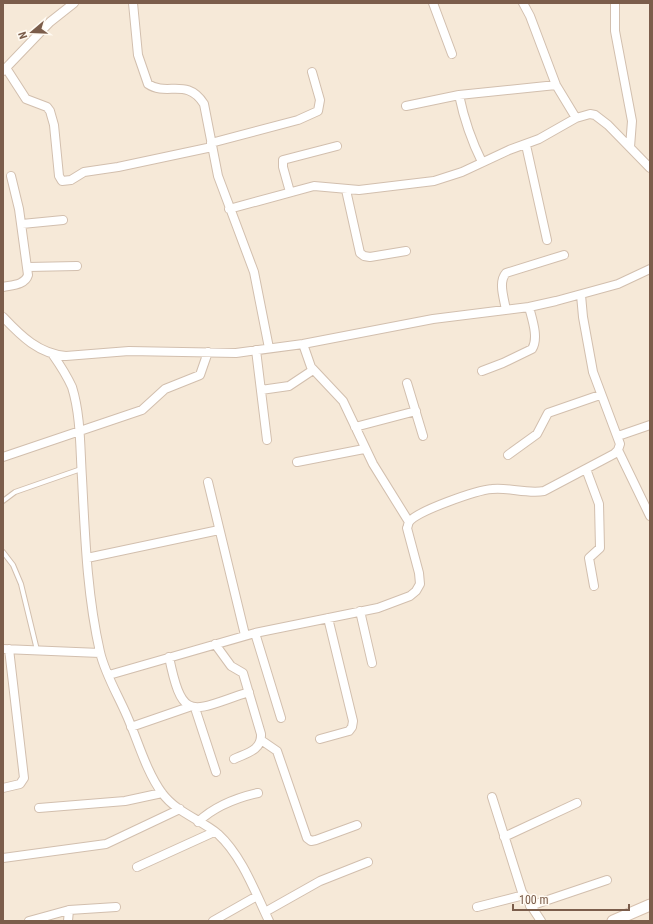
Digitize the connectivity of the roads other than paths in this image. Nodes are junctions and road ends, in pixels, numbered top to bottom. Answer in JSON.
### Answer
{"nodes":[{"id":1,"x":74,"y":3,"type":"edge"},
{"id":2,"x":133,"y":3,"type":"edge"},
{"id":3,"x":433,"y":3,"type":"edge"},
{"id":4,"x":523,"y":3,"type":"edge"},
{"id":5,"x":615,"y":3,"type":"edge"},
{"id":6,"x":452,"y":54,"type":"dead end"},
{"id":7,"x":4,"y":70,"type":"edge"},
{"id":8,"x":312,"y":72,"type":"dead end"},
{"id":9,"x":556,"y":85,"type":"junction"},
{"id":10,"x":459,"y":95,"type":"junction"},
{"id":11,"x":406,"y":106,"type":"dead end"},
{"id":12,"x":576,"y":118,"type":"junction"},
{"id":13,"x":212,"y":145,"type":"junction"},
{"id":14,"x":526,"y":145,"type":"junction"},
{"id":15,"x":337,"y":146,"type":"dead end"},
{"id":16,"x":630,"y":147,"type":"junction"},
{"id":17,"x":482,"y":162,"type":"junction"},
{"id":18,"x":650,"y":168,"type":"edge"},
{"id":19,"x":11,"y":176,"type":"dead end"},
{"id":20,"x":346,"y":190,"type":"junction"},
{"id":21,"x":290,"y":192,"type":"junction"},
{"id":22,"x":229,"y":209,"type":"junction"},
{"id":23,"x":63,"y":220,"type":"dead end"},
{"id":24,"x":22,"y":224,"type":"junction"},
{"id":25,"x":547,"y":240,"type":"dead end"},
{"id":26,"x":406,"y":251,"type":"dead end"},
{"id":27,"x":564,"y":255,"type":"dead end"},
{"id":28,"x":77,"y":266,"type":"dead end"},
{"id":29,"x":28,"y":267,"type":"junction"},
{"id":30,"x":650,"y":269,"type":"edge"},
{"id":31,"x":3,"y":287,"type":"edge"},
{"id":32,"x":581,"y":295,"type":"junction"},
{"id":33,"x":529,"y":307,"type":"junction"},
{"id":34,"x":506,"y":310,"type":"junction"},
{"id":35,"x":3,"y":317,"type":"edge"},
{"id":36,"x":302,"y":344,"type":"junction"},
{"id":37,"x":269,"y":348,"type":"junction"},
{"id":38,"x":256,"y":350,"type":"junction"},
{"id":39,"x":208,"y":352,"type":"junction"},
{"id":40,"x":52,"y":355,"type":"junction"},
{"id":41,"x":313,"y":370,"type":"junction"},
{"id":42,"x":482,"y":371,"type":"dead end"},
{"id":43,"x":407,"y":383,"type":"dead end"},
{"id":44,"x":261,"y":390,"type":"junction"},
{"id":45,"x":600,"y":395,"type":"junction"},
{"id":46,"x":416,"y":411,"type":"junction"},
{"id":47,"x":650,"y":425,"type":"edge"},
{"id":48,"x":355,"y":427,"type":"junction"},
{"id":49,"x":79,"y":430,"type":"junction"},
{"id":50,"x":423,"y":436,"type":"dead end"},
{"id":51,"x":618,"y":436,"type":"junction"},
{"id":52,"x":267,"y":440,"type":"dead end"},
{"id":53,"x":364,"y":448,"type":"junction"},
{"id":54,"x":618,"y":450,"type":"junction"},
{"id":55,"x":508,"y":455,"type":"dead end"},
{"id":56,"x":3,"y":457,"type":"edge"},
{"id":57,"x":296,"y":462,"type":"dead end"},
{"id":58,"x":81,"y":469,"type":"junction"},
{"id":59,"x":586,"y":469,"type":"junction"},
{"id":60,"x":208,"y":482,"type":"dead end"},
{"id":61,"x":3,"y":501,"type":"edge"},
{"id":62,"x":650,"y":516,"type":"edge"},
{"id":63,"x":409,"y":522,"type":"junction"},
{"id":64,"x":219,"y":530,"type":"junction"},
{"id":65,"x":3,"y":552,"type":"edge"},
{"id":66,"x":87,"y":558,"type":"junction"},
{"id":67,"x":594,"y":586,"type":"dead end"},
{"id":68,"x":360,"y":611,"type":"junction"},
{"id":69,"x":328,"y":618,"type":"junction"},
{"id":70,"x":255,"y":633,"type":"junction"},
{"id":71,"x":245,"y":635,"type":"junction"},
{"id":72,"x":215,"y":644,"type":"junction"},
{"id":73,"x":6,"y":649,"type":"edge"},
{"id":74,"x":37,"y":650,"type":"junction"},
{"id":75,"x":100,"y":653,"type":"junction"},
{"id":76,"x":169,"y":657,"type":"junction"},
{"id":77,"x":372,"y":663,"type":"dead end"},
{"id":78,"x":109,"y":675,"type":"junction"},
{"id":79,"x":249,"y":692,"type":"junction"},
{"id":80,"x":192,"y":708,"type":"junction"},
{"id":81,"x":281,"y":718,"type":"dead end"},
{"id":82,"x":131,"y":727,"type":"junction"},
{"id":83,"x":320,"y":739,"type":"dead end"},
{"id":84,"x":261,"y":740,"type":"junction"},
{"id":85,"x":234,"y":759,"type":"dead end"},
{"id":86,"x":216,"y":772,"type":"dead end"},
{"id":87,"x":3,"y":788,"type":"edge"},
{"id":88,"x":162,"y":793,"type":"junction"},
{"id":89,"x":258,"y":793,"type":"dead end"},
{"id":90,"x":492,"y":796,"type":"dead end"},
{"id":91,"x":577,"y":803,"type":"dead end"},
{"id":92,"x":39,"y":808,"type":"dead end"},
{"id":93,"x":180,"y":809,"type":"junction"},
{"id":94,"x":198,"y":822,"type":"junction"},
{"id":95,"x":357,"y":825,"type":"dead end"},
{"id":96,"x":214,"y":832,"type":"junction"},
{"id":97,"x":504,"y":837,"type":"junction"},
{"id":98,"x":3,"y":858,"type":"edge"},
{"id":99,"x":368,"y":862,"type":"dead end"},
{"id":100,"x":137,"y":867,"type":"dead end"},
{"id":101,"x":606,"y":880,"type":"dead end"},
{"id":102,"x":524,"y":895,"type":"junction"},
{"id":103,"x":257,"y":896,"type":"junction"},
{"id":104,"x":650,"y":904,"type":"edge"},
{"id":105,"x":116,"y":906,"type":"dead end"},
{"id":106,"x":530,"y":906,"type":"junction"},
{"id":107,"x":477,"y":907,"type":"dead end"},
{"id":108,"x":69,"y":910,"type":"junction"},
{"id":109,"x":265,"y":912,"type":"junction"},
{"id":110,"x":29,"y":921,"type":"edge"},
{"id":111,"x":68,"y":921,"type":"edge"},
{"id":112,"x":213,"y":921,"type":"edge"},
{"id":113,"x":269,"y":921,"type":"edge"},
{"id":114,"x":541,"y":921,"type":"edge"},
{"id":115,"x":613,"y":921,"type":"edge"}],
"edges":[{"from":1,"to":7,"type":"street"},
{"from":2,"to":13,"type":"street"},
{"from":3,"to":6,"type":"street"},
{"from":4,"to":9,"type":"street"},
{"from":5,"to":16,"type":"street"},
{"from":7,"to":13,"type":"street"},
{"from":8,"to":13,"type":"street"},
{"from":9,"to":10,"type":"street"},
{"from":9,"to":12,"type":"street"},
{"from":10,"to":11,"type":"street"},
{"from":10,"to":17,"type":"street"},
{"from":12,"to":14,"type":"street"},
{"from":12,"to":16,"type":"street"},
{"from":13,"to":22,"type":"street"},
{"from":14,"to":17,"type":"street"},
{"from":14,"to":25,"type":"street"},
{"from":15,"to":21,"type":"street"},
{"from":16,"to":18,"type":"street"},
{"from":17,"to":20,"type":"street"},
{"from":19,"to":24,"type":"street"},
{"from":20,"to":21,"type":"street"},
{"from":20,"to":26,"type":"street"},
{"from":21,"to":22,"type":"street"},
{"from":22,"to":37,"type":"street"},
{"from":23,"to":24,"type":"street"},
{"from":24,"to":29,"type":"street"},
{"from":27,"to":34,"type":"street"},
{"from":28,"to":29,"type":"street"},
{"from":29,"to":31,"type":"street"},
{"from":30,"to":32,"type":"street"},
{"from":32,"to":33,"type":"street"},
{"from":32,"to":45,"type":"street"},
{"from":33,"to":34,"type":"street"},
{"from":33,"to":42,"type":"street"},
{"from":34,"to":36,"type":"street"},
{"from":35,"to":40,"type":"street"},
{"from":36,"to":37,"type":"street"},
{"from":36,"to":41,"type":"street"},
{"from":37,"to":38,"type":"street"},
{"from":38,"to":39,"type":"street"},
{"from":38,"to":44,"type":"street"},
{"from":39,"to":40,"type":"street"},
{"from":39,"to":49,"type":"street"},
{"from":40,"to":49,"type":"street"},
{"from":41,"to":44,"type":"street"},
{"from":41,"to":48,"type":"street"},
{"from":43,"to":46,"type":"street"},
{"from":44,"to":52,"type":"street"},
{"from":45,"to":51,"type":"street"},
{"from":45,"to":55,"type":"street"},
{"from":46,"to":48,"type":"street"},
{"from":46,"to":50,"type":"street"},
{"from":47,"to":51,"type":"street"},
{"from":48,"to":53,"type":"street"},
{"from":49,"to":56,"type":"street"},
{"from":49,"to":58,"type":"street"},
{"from":51,"to":54,"type":"street"},
{"from":53,"to":57,"type":"street"},
{"from":53,"to":63,"type":"street"},
{"from":54,"to":59,"type":"street"},
{"from":54,"to":62,"type":"street"},
{"from":58,"to":61,"type":"lane"},
{"from":58,"to":66,"type":"street"},
{"from":59,"to":63,"type":"street"},
{"from":59,"to":67,"type":"street"},
{"from":60,"to":64,"type":"street"},
{"from":63,"to":68,"type":"street"},
{"from":64,"to":66,"type":"street"},
{"from":64,"to":71,"type":"street"},
{"from":65,"to":74,"type":"lane"},
{"from":66,"to":75,"type":"street"},
{"from":68,"to":69,"type":"street"},
{"from":68,"to":77,"type":"street"},
{"from":69,"to":70,"type":"street"},
{"from":69,"to":83,"type":"street"},
{"from":70,"to":71,"type":"street"},
{"from":70,"to":81,"type":"street"},
{"from":71,"to":72,"type":"street"},
{"from":72,"to":76,"type":"street"},
{"from":72,"to":79,"type":"street"},
{"from":73,"to":74,"type":"street"},
{"from":73,"to":87,"type":"street"},
{"from":74,"to":75,"type":"street"},
{"from":75,"to":78,"type":"street"},
{"from":76,"to":78,"type":"street"},
{"from":76,"to":80,"type":"street"},
{"from":78,"to":82,"type":"street"},
{"from":79,"to":80,"type":"street"},
{"from":79,"to":84,"type":"street"},
{"from":80,"to":82,"type":"street"},
{"from":80,"to":86,"type":"street"},
{"from":82,"to":88,"type":"street"},
{"from":84,"to":85,"type":"street"},
{"from":84,"to":95,"type":"street"},
{"from":88,"to":92,"type":"street"},
{"from":88,"to":93,"type":"street"},
{"from":89,"to":94,"type":"street"},
{"from":90,"to":97,"type":"street"},
{"from":91,"to":97,"type":"street"},
{"from":93,"to":94,"type":"street"},
{"from":93,"to":98,"type":"street"},
{"from":94,"to":96,"type":"street"},
{"from":96,"to":100,"type":"street"},
{"from":96,"to":103,"type":"street"},
{"from":97,"to":102,"type":"street"},
{"from":99,"to":109,"type":"street"},
{"from":101,"to":106,"type":"street"},
{"from":102,"to":106,"type":"street"},
{"from":102,"to":107,"type":"street"},
{"from":103,"to":109,"type":"street"},
{"from":103,"to":112,"type":"street"},
{"from":104,"to":115,"type":"main road"},
{"from":105,"to":108,"type":"street"},
{"from":106,"to":114,"type":"street"},
{"from":108,"to":110,"type":"street"},
{"from":108,"to":111,"type":"street"},
{"from":109,"to":113,"type":"street"}]}
